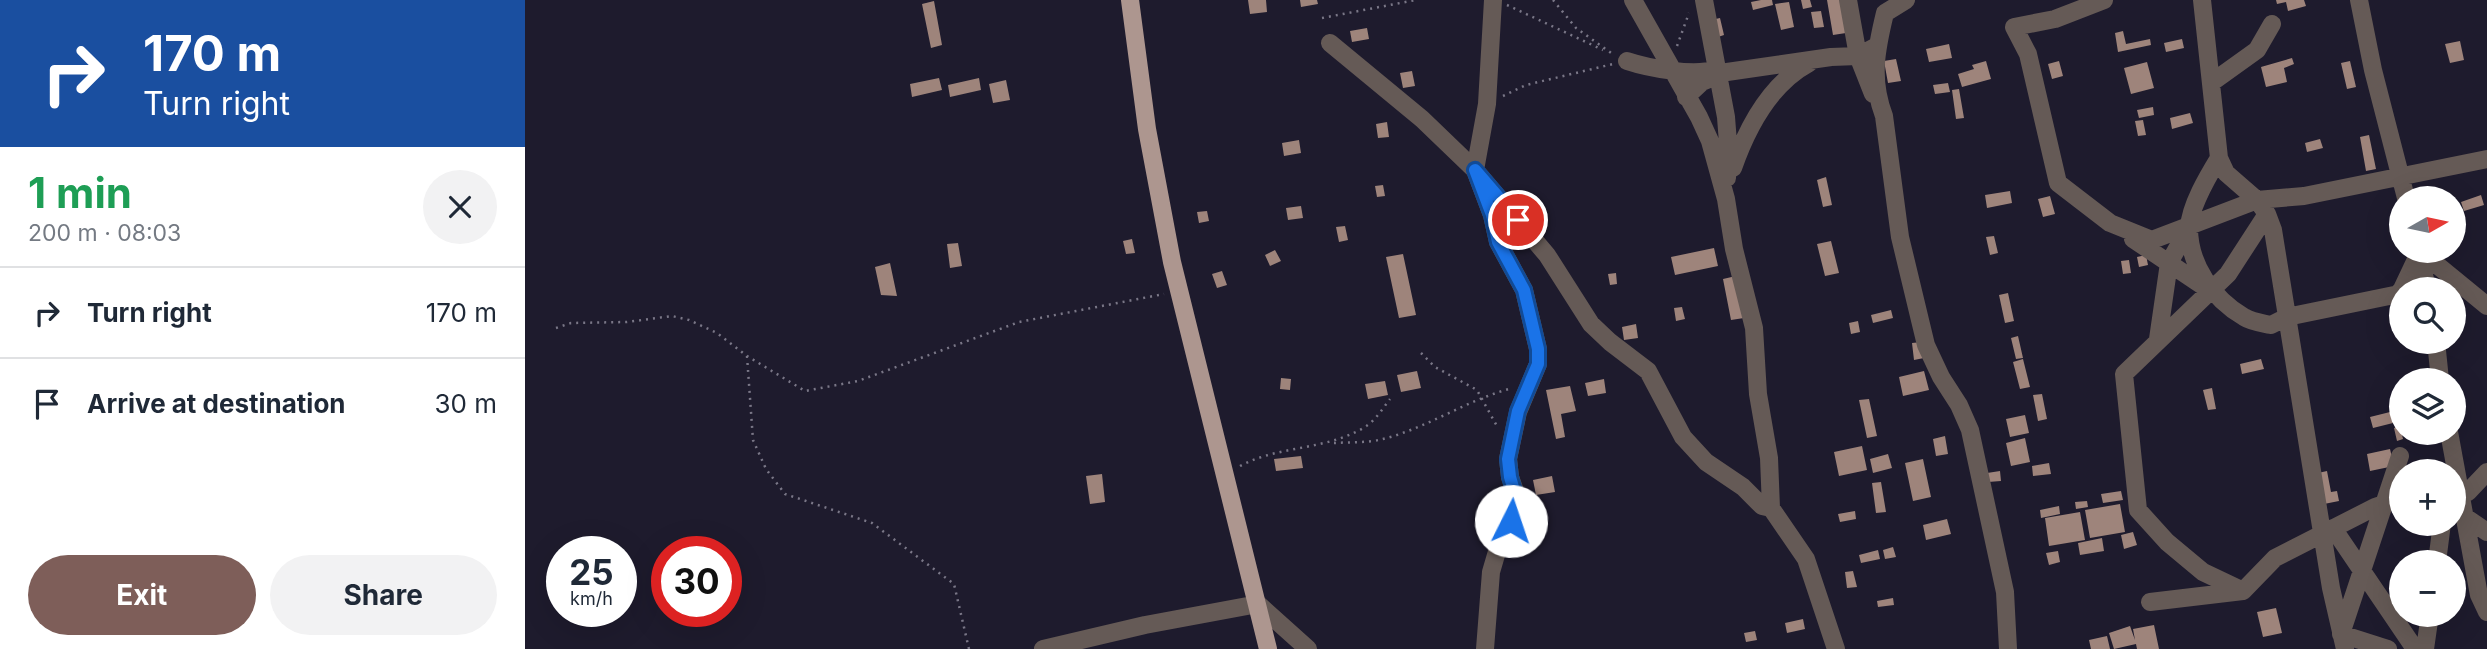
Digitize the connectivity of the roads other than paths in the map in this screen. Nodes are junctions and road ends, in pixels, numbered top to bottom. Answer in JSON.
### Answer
{"nodes":[{"id":1,"x":1130,"y":0,"type":"edge"},
{"id":2,"x":1633,"y":0,"type":"edge"},
{"id":3,"x":1848,"y":0,"type":"edge"},
{"id":4,"x":1906,"y":0,"type":"edge"},
{"id":5,"x":2085,"y":0,"type":"edge"},
{"id":6,"x":2104,"y":0,"type":"edge"},
{"id":7,"x":2202,"y":0,"type":"edge"},
{"id":8,"x":2359,"y":0,"type":"edge"},
{"id":9,"x":1499,"y":2,"type":"edge"},
{"id":10,"x":1697,"y":4,"type":"edge"},
{"id":11,"x":1885,"y":7,"type":"edge"},
{"id":12,"x":2055,"y":19,"type":"junction"},
{"id":13,"x":2272,"y":24,"type":"dead end"},
{"id":14,"x":1856,"y":37,"type":"junction"},
{"id":15,"x":1330,"y":43,"type":"dead end"},
{"id":16,"x":1877,"y":46,"type":"junction"},
{"id":17,"x":1858,"y":56,"type":"junction"},
{"id":18,"x":1831,"y":57,"type":"junction"},
{"id":19,"x":1627,"y":61,"type":"road end"},
{"id":20,"x":1811,"y":61,"type":"junction"},
{"id":21,"x":1671,"y":69,"type":"junction"},
{"id":22,"x":1717,"y":72,"type":"junction"},
{"id":23,"x":2211,"y":83,"type":"junction"},
{"id":24,"x":1686,"y":97,"type":"junction"},
{"id":25,"x":1878,"y":100,"type":"junction"},
{"id":26,"x":2219,"y":158,"type":"junction"},
{"id":27,"x":2487,"y":159,"type":"edge"},
{"id":28,"x":1475,"y":170,"type":"junction"},
{"id":29,"x":2400,"y":176,"type":"junction"},
{"id":30,"x":2403,"y":186,"type":"edge"},
{"id":31,"x":1726,"y":199,"type":"junction"},
{"id":32,"x":2262,"y":207,"type":"junction"},
{"id":33,"x":2110,"y":223,"type":"junction"},
{"id":34,"x":2189,"y":227,"type":"junction"},
{"id":35,"x":2169,"y":263,"type":"junction"},
{"id":36,"x":2435,"y":263,"type":"edge"},
{"id":37,"x":2212,"y":292,"type":"junction"},
{"id":38,"x":2389,"y":296,"type":"edge"},
{"id":39,"x":2487,"y":306,"type":"edge"},
{"id":40,"x":2287,"y":317,"type":"junction"},
{"id":41,"x":2158,"y":339,"type":"junction"},
{"id":42,"x":2400,"y":456,"type":"dead end"},
{"id":43,"x":2400,"y":459,"type":"edge"},
{"id":44,"x":2487,"y":472,"type":"edge"},
{"id":45,"x":2466,"y":492,"type":"edge"},
{"id":46,"x":2389,"y":503,"type":"edge"},
{"id":47,"x":1771,"y":508,"type":"junction"},
{"id":48,"x":2389,"y":510,"type":"edge"},
{"id":49,"x":2466,"y":518,"type":"edge"},
{"id":50,"x":2466,"y":523,"type":"edge"},
{"id":51,"x":2327,"y":531,"type":"junction"},
{"id":52,"x":2487,"y":532,"type":"edge"},
{"id":53,"x":2363,"y":571,"type":"junction"},
{"id":54,"x":2243,"y":591,"type":"junction"},
{"id":55,"x":2150,"y":602,"type":"dead end"},
{"id":56,"x":1258,"y":604,"type":"junction"},
{"id":57,"x":2487,"y":612,"type":"edge"},
{"id":58,"x":2428,"y":627,"type":"edge"},
{"id":59,"x":2343,"y":642,"type":"edge"},
{"id":60,"x":1043,"y":649,"type":"edge"},
{"id":61,"x":1268,"y":649,"type":"edge"},
{"id":62,"x":1308,"y":649,"type":"edge"},
{"id":63,"x":1485,"y":649,"type":"edge"},
{"id":64,"x":1836,"y":649,"type":"edge"},
{"id":65,"x":2008,"y":649,"type":"edge"},
{"id":66,"x":2388,"y":649,"type":"edge"},
{"id":67,"x":2416,"y":649,"type":"edge"},
{"id":68,"x":2425,"y":649,"type":"edge"}],
"edges":[{"from":1,"to":56,"type":"main road"},
{"from":2,"to":21,"type":"street"},
{"from":3,"to":14,"type":"street"},
{"from":4,"to":11,"type":"street"},
{"from":5,"to":12,"type":"street"},
{"from":6,"to":12,"type":"street"},
{"from":7,"to":23,"type":"street"},
{"from":8,"to":29,"type":"street"},
{"from":9,"to":28,"type":"street"},
{"from":10,"to":22,"type":"street"},
{"from":11,"to":14,"type":"street"},
{"from":11,"to":16,"type":"street"},
{"from":12,"to":33,"type":"street"},
{"from":13,"to":23,"type":"street"},
{"from":14,"to":17,"type":"street"},
{"from":14,"to":18,"type":"street"},
{"from":15,"to":28,"type":"street"},
{"from":16,"to":17,"type":"street"},
{"from":16,"to":25,"type":"street"},
{"from":17,"to":18,"type":"street"},
{"from":17,"to":25,"type":"street"},
{"from":18,"to":20,"type":"street"},
{"from":19,"to":21,"type":"street"},
{"from":20,"to":22,"type":"street"},
{"from":20,"to":31,"type":"street"},
{"from":21,"to":22,"type":"street"},
{"from":21,"to":24,"type":"street"},
{"from":22,"to":24,"type":"street"},
{"from":22,"to":31,"type":"street"},
{"from":23,"to":26,"type":"street"},
{"from":24,"to":31,"type":"street"},
{"from":25,"to":65,"type":"street"},
{"from":26,"to":32,"type":"street"},
{"from":26,"to":34,"type":"street"},
{"from":27,"to":29,"type":"street"},
{"from":28,"to":47,"type":"street"},
{"from":28,"to":63,"type":"street"},
{"from":29,"to":30,"type":"street"},
{"from":29,"to":32,"type":"street"},
{"from":31,"to":47,"type":"street"},
{"from":32,"to":34,"type":"street"},
{"from":32,"to":37,"type":"street"},
{"from":32,"to":40,"type":"street"},
{"from":33,"to":34,"type":"street"},
{"from":33,"to":35,"type":"street"},
{"from":34,"to":35,"type":"street"},
{"from":34,"to":37,"type":"street"},
{"from":35,"to":37,"type":"street"},
{"from":35,"to":41,"type":"street"},
{"from":36,"to":39,"type":"street"},
{"from":37,"to":40,"type":"street"},
{"from":37,"to":41,"type":"street"},
{"from":38,"to":40,"type":"street"},
{"from":40,"to":51,"type":"street"},
{"from":41,"to":54,"type":"street"},
{"from":42,"to":43,"type":"street"},
{"from":44,"to":45,"type":"street"},
{"from":46,"to":51,"type":"street"},
{"from":47,"to":64,"type":"street"},
{"from":48,"to":53,"type":"street"},
{"from":49,"to":52,"type":"street"},
{"from":50,"to":57,"type":"street"},
{"from":51,"to":53,"type":"street"},
{"from":51,"to":54,"type":"street"},
{"from":51,"to":59,"type":"street"},
{"from":53,"to":59,"type":"street"},
{"from":53,"to":67,"type":"street"},
{"from":54,"to":55,"type":"street"},
{"from":56,"to":60,"type":"street"},
{"from":56,"to":61,"type":"main road"},
{"from":56,"to":62,"type":"street"},
{"from":58,"to":68,"type":"street"},
{"from":59,"to":66,"type":"street"}]}
